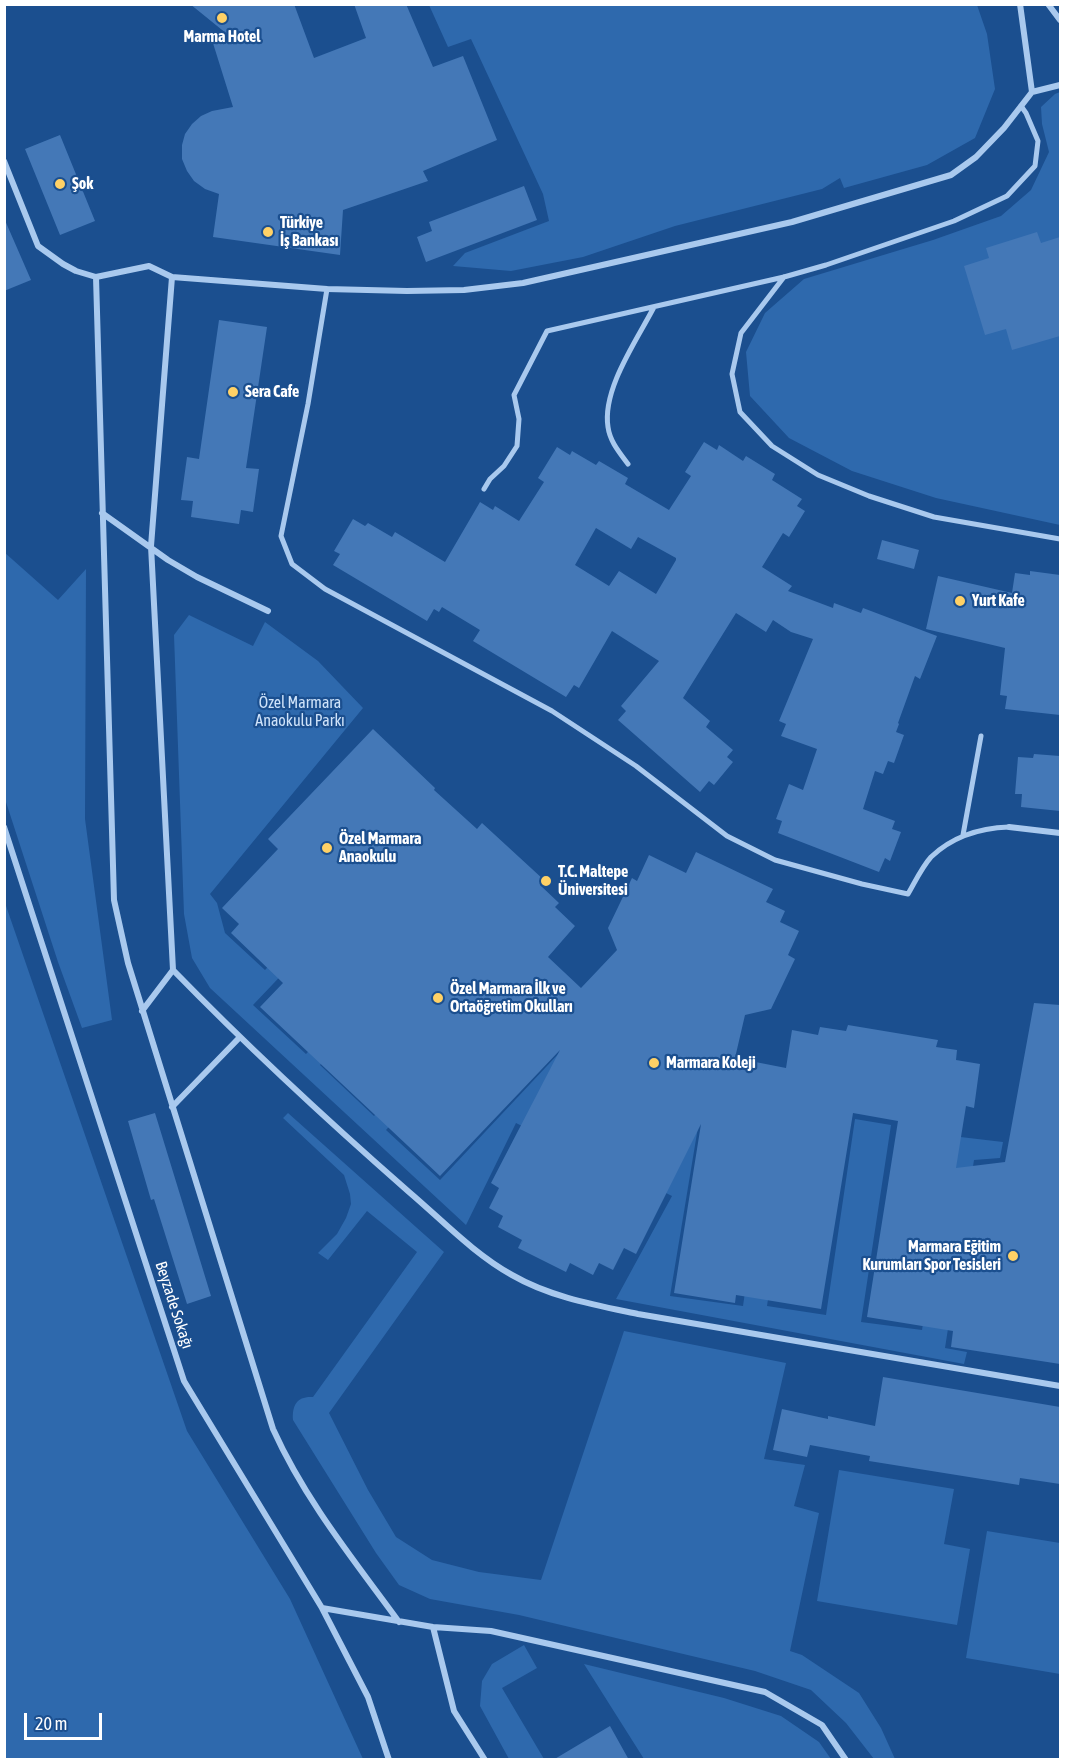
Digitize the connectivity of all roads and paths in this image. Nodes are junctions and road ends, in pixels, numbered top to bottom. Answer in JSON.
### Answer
{"nodes":[{"id":1,"x":1020,"y":4,"type":"edge"},
{"id":2,"x":1048,"y":4,"type":"edge"},
{"id":3,"x":1060,"y":20,"type":"edge"},
{"id":4,"x":1060,"y":85,"type":"edge"},
{"id":5,"x":1032,"y":92,"type":"junction"},
{"id":6,"x":1021,"y":106,"type":"junction"},
{"id":7,"x":4,"y":161,"type":"edge"},
{"id":8,"x":96,"y":277,"type":"junction"},
{"id":9,"x":172,"y":277,"type":"junction"},
{"id":10,"x":784,"y":277,"type":"junction"},
{"id":11,"x":327,"y":289,"type":"junction"},
{"id":12,"x":654,"y":307,"type":"junction"},
{"id":13,"x":628,"y":464,"type":"dead end"},
{"id":14,"x":484,"y":489,"type":"dead end"},
{"id":15,"x":102,"y":513,"type":"junction"},
{"id":16,"x":1060,"y":539,"type":"edge"},
{"id":17,"x":151,"y":546,"type":"junction"},
{"id":18,"x":268,"y":611,"type":"dead end"},
{"id":19,"x":981,"y":736,"type":"dead end"},
{"id":20,"x":1009,"y":826,"type":"joint"},
{"id":21,"x":4,"y":827,"type":"edge"},
{"id":22,"x":1060,"y":833,"type":"edge"},
{"id":23,"x":963,"y":835,"type":"junction"},
{"id":24,"x":173,"y":970,"type":"junction"},
{"id":25,"x":142,"y":1011,"type":"junction"},
{"id":26,"x":240,"y":1037,"type":"junction"},
{"id":27,"x":172,"y":1107,"type":"junction"},
{"id":28,"x":1060,"y":1386,"type":"edge"},
{"id":29,"x":322,"y":1608,"type":"junction"},
{"id":30,"x":399,"y":1622,"type":"junction"},
{"id":31,"x":433,"y":1627,"type":"junction"},
{"id":32,"x":389,"y":1760,"type":"edge"},
{"id":33,"x":485,"y":1760,"type":"edge"},
{"id":34,"x":846,"y":1760,"type":"edge"}],
"edges":[{"from":1,"to":5,"type":"street"},
{"from":2,"to":3,"type":"street"},
{"from":4,"to":5,"type":"street"},
{"from":5,"to":6,"type":"street"},
{"from":6,"to":10,"type":"street"},
{"from":6,"to":11,"type":"street"},
{"from":7,"to":8,"type":"street"},
{"from":8,"to":9,"type":"street"},
{"from":8,"to":15,"type":"street"},
{"from":9,"to":11,"type":"street"},
{"from":9,"to":17,"type":"street"},
{"from":10,"to":12,"type":"street"},
{"from":10,"to":16,"type":"street"},
{"from":11,"to":23,"type":"street"},
{"from":12,"to":13,"type":"street"},
{"from":12,"to":14,"type":"street"},
{"from":15,"to":17,"type":"street"},
{"from":15,"to":25,"type":"street"},
{"from":17,"to":18,"type":"street"},
{"from":17,"to":24,"type":"street"},
{"from":19,"to":23,"type":"street"},
{"from":20,"to":22,"type":"street"},
{"from":20,"to":23,"type":"street"},
{"from":21,"to":29,"type":"street","name":"Beyzade Sokağı"},
{"from":24,"to":25,"type":"street"},
{"from":24,"to":26,"type":"street"},
{"from":25,"to":27,"type":"street"},
{"from":26,"to":27,"type":"street"},
{"from":26,"to":28,"type":"street"},
{"from":27,"to":30,"type":"street"},
{"from":29,"to":30,"type":"street"},
{"from":29,"to":32,"type":"street","name":"Beyzade Sokağı"},
{"from":30,"to":31,"type":"street"},
{"from":31,"to":33,"type":"street"},
{"from":31,"to":34,"type":"street"}]}
